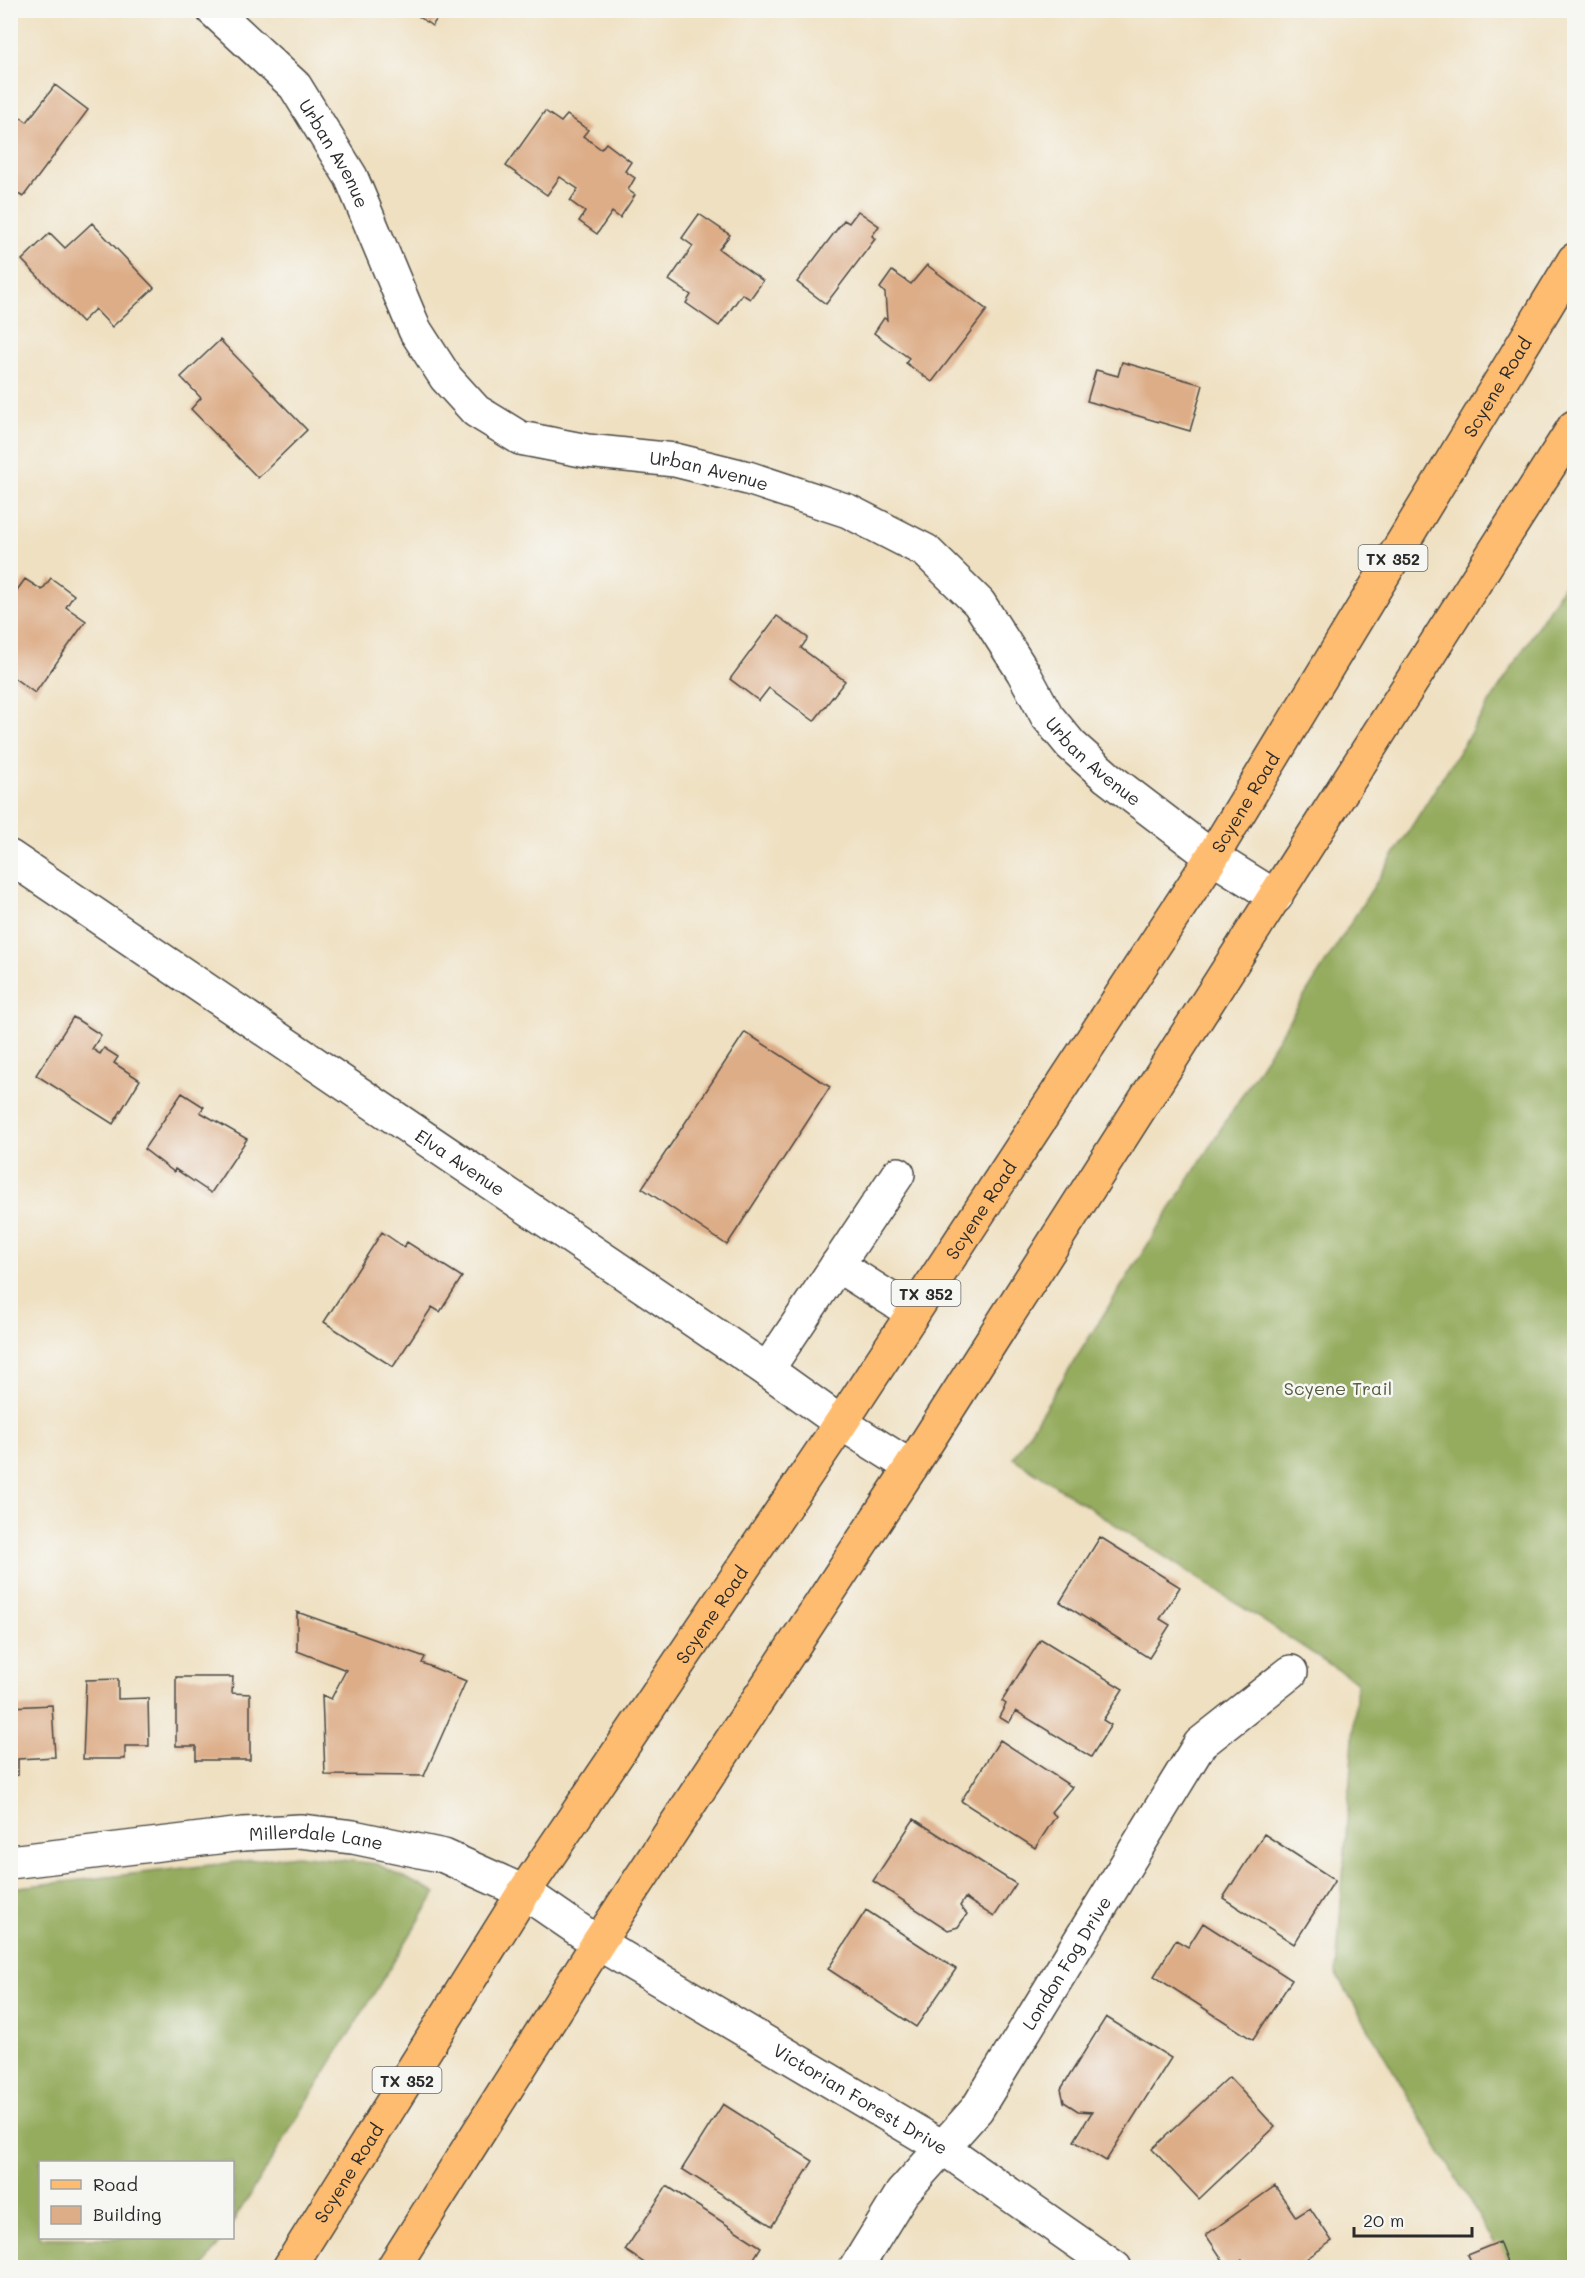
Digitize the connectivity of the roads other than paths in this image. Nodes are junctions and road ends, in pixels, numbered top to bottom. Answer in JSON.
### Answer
{"nodes":[{"id":1,"x":213,"y":10,"type":"edge"},
{"id":2,"x":1575,"y":260,"type":"edge"},
{"id":3,"x":1575,"y":427,"type":"edge"},
{"id":4,"x":10,"y":857,"type":"edge"},
{"id":5,"x":1212,"y":857,"type":"junction"},
{"id":6,"x":1276,"y":897,"type":"junction"},
{"id":7,"x":898,"y":1174,"type":"dead end"},
{"id":8,"x":837,"y":1265,"type":"junction"},
{"id":9,"x":913,"y":1313,"type":"junction"},
{"id":10,"x":766,"y":1370,"type":"junction"},
{"id":11,"x":841,"y":1423,"type":"junction"},
{"id":12,"x":911,"y":1467,"type":"junction"},
{"id":13,"x":1291,"y":1672,"type":"dead end"},
{"id":14,"x":10,"y":1862,"type":"edge"},
{"id":15,"x":524,"y":1892,"type":"junction"},
{"id":16,"x":598,"y":1943,"type":"junction"},
{"id":17,"x":942,"y":2147,"type":"junction"},
{"id":18,"x":289,"y":2268,"type":"edge"},
{"id":19,"x":393,"y":2268,"type":"edge"},
{"id":20,"x":856,"y":2268,"type":"edge"},
{"id":21,"x":1115,"y":2268,"type":"edge"}],
"edges":[{"from":1,"to":5,"type":"street","name":"Urban Avenue"},
{"from":2,"to":5,"type":"main road","name":"Scyene Road","number":"TX 352"},
{"from":3,"to":6,"type":"main road"},
{"from":4,"to":10,"type":"street","name":"Elva Avenue"},
{"from":5,"to":6,"type":"street","name":"Urban Avenue"},
{"from":5,"to":9,"type":"main road","name":"Scyene Road","number":"TX 352"},
{"from":6,"to":12,"type":"main road"},
{"from":7,"to":8,"type":"street"},
{"from":8,"to":9,"type":"street"},
{"from":8,"to":10,"type":"street"},
{"from":9,"to":11,"type":"main road","name":"Scyene Road","number":"TX 352"},
{"from":10,"to":11,"type":"street","name":"Elva Avenue"},
{"from":11,"to":12,"type":"street","name":"Elva Avenue"},
{"from":11,"to":15,"type":"main road","name":"Scyene Road","number":"TX 352"},
{"from":12,"to":16,"type":"main road"},
{"from":13,"to":17,"type":"street","name":"London Fog Drive"},
{"from":14,"to":15,"type":"street","name":"Millerdale Lane"},
{"from":15,"to":16,"type":"street","name":"Millerdale Lane"},
{"from":15,"to":18,"type":"main road","name":"Scyene Road","number":"TX 352"},
{"from":16,"to":17,"type":"street","name":"Victorian Forest Drive"},
{"from":16,"to":19,"type":"main road"},
{"from":17,"to":20,"type":"street","name":"London Fog Drive"},
{"from":17,"to":21,"type":"street","name":"Victorian Forest Drive"}]}
